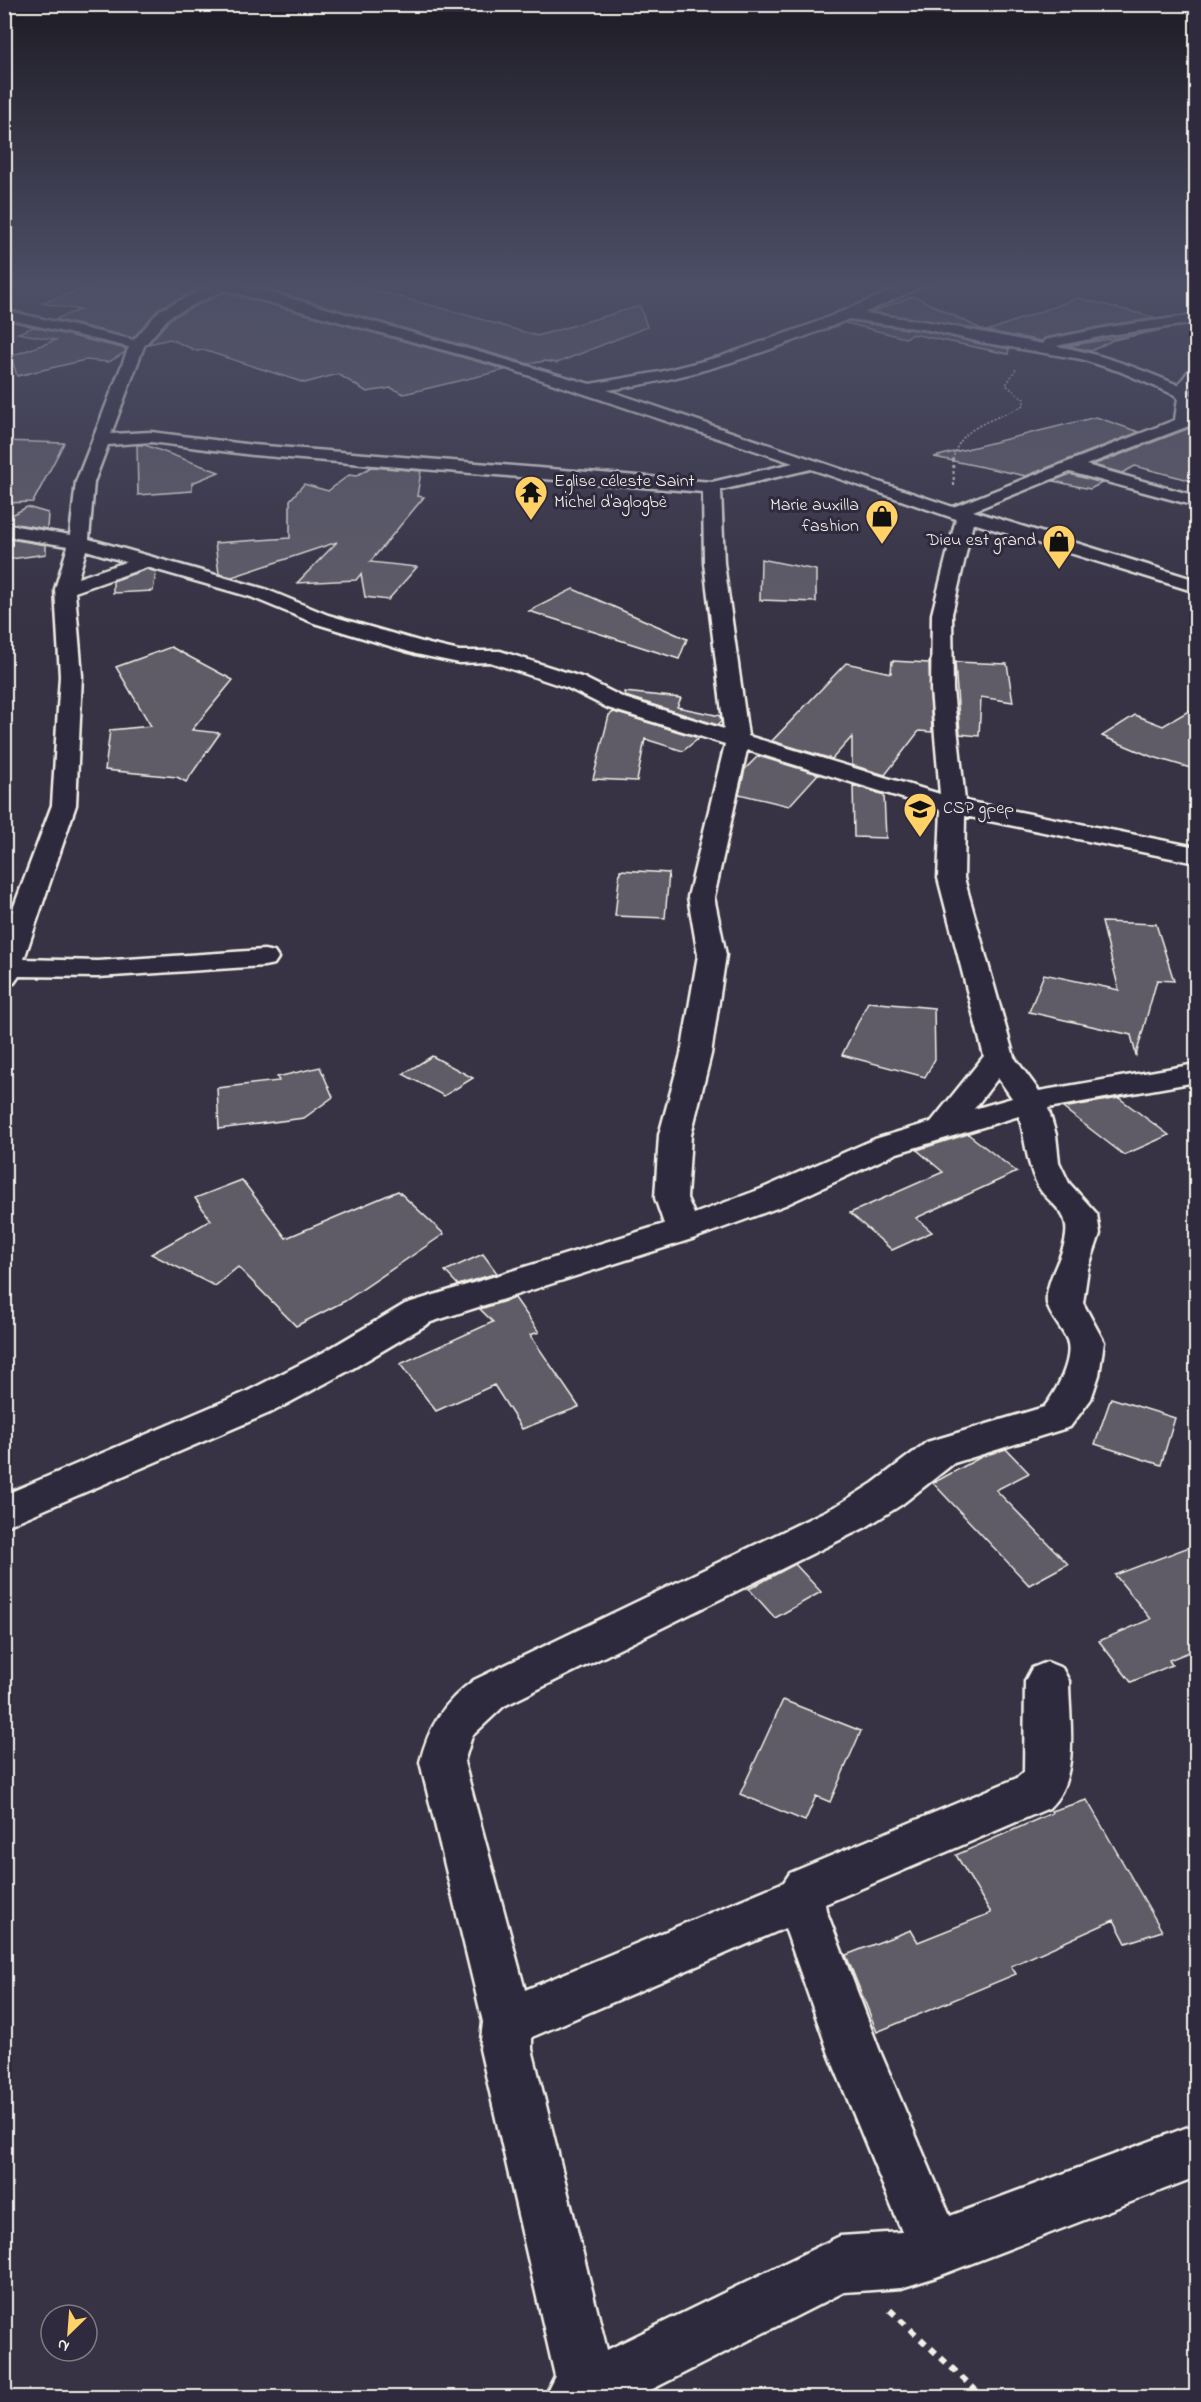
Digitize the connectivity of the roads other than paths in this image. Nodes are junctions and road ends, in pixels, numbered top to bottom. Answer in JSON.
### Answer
{"nodes":[{"id":1,"x":117,"y":395,"type":"edge"},
{"id":2,"x":612,"y":395,"type":"edge"},
{"id":3,"x":1184,"y":395,"type":"edge"},
{"id":4,"x":1190,"y":424,"type":"edge"},
{"id":5,"x":99,"y":440,"type":"junction"},
{"id":6,"x":813,"y":464,"type":"junction"},
{"id":7,"x":1068,"y":466,"type":"junction"},
{"id":8,"x":712,"y":487,"type":"junction"},
{"id":9,"x":1197,"y":501,"type":"edge"},
{"id":10,"x":959,"y":513,"type":"junction"},
{"id":11,"x":4,"y":530,"type":"edge"},
{"id":12,"x":79,"y":542,"type":"junction"},
{"id":13,"x":144,"y":562,"type":"junction"},
{"id":14,"x":1197,"y":586,"type":"edge"},
{"id":15,"x":64,"y":589,"type":"junction"},
{"id":16,"x":736,"y":742,"type":"junction"},
{"id":17,"x":953,"y":806,"type":"junction"},
{"id":18,"x":1197,"y":855,"type":"edge"},
{"id":19,"x":264,"y":958,"type":"dead end"},
{"id":20,"x":5,"y":970,"type":"edge"},
{"id":21,"x":999,"y":1057,"type":"junction"},
{"id":22,"x":1197,"y":1072,"type":"edge"},
{"id":23,"x":1030,"y":1102,"type":"junction"},
{"id":24,"x":942,"y":1129,"type":"junction"},
{"id":25,"x":683,"y":1230,"type":"junction"},
{"id":26,"x":4,"y":1512,"type":"edge"},
{"id":27,"x":1047,"y":1681,"type":"dead end"},
{"id":28,"x":801,"y":1898,"type":"junction"},
{"id":29,"x":508,"y":2022,"type":"junction"},
{"id":30,"x":1197,"y":2151,"type":"edge"},
{"id":31,"x":936,"y":2249,"type":"junction"},
{"id":32,"x":580,"y":2393,"type":"edge"}],
"edges":[{"from":1,"to":5,"type":"street"},
{"from":2,"to":6,"type":"street"},
{"from":3,"to":4,"type":"street"},
{"from":4,"to":7,"type":"street"},
{"from":5,"to":8,"type":"street"},
{"from":5,"to":12,"type":"street"},
{"from":6,"to":8,"type":"street"},
{"from":6,"to":10,"type":"street"},
{"from":7,"to":9,"type":"street"},
{"from":7,"to":10,"type":"street"},
{"from":8,"to":16,"type":"street"},
{"from":10,"to":14,"type":"street"},
{"from":10,"to":17,"type":"street"},
{"from":11,"to":12,"type":"street"},
{"from":12,"to":13,"type":"street"},
{"from":12,"to":15,"type":"street"},
{"from":13,"to":15,"type":"street"},
{"from":13,"to":16,"type":"street"},
{"from":15,"to":20,"type":"street"},
{"from":16,"to":17,"type":"street"},
{"from":16,"to":25,"type":"street"},
{"from":17,"to":18,"type":"street"},
{"from":17,"to":21,"type":"street"},
{"from":19,"to":20,"type":"street"},
{"from":21,"to":23,"type":"street"},
{"from":21,"to":24,"type":"street"},
{"from":22,"to":23,"type":"street"},
{"from":23,"to":24,"type":"street"},
{"from":23,"to":29,"type":"street"},
{"from":24,"to":25,"type":"street"},
{"from":25,"to":26,"type":"street"},
{"from":27,"to":28,"type":"street"},
{"from":28,"to":29,"type":"street"},
{"from":28,"to":31,"type":"street"},
{"from":29,"to":32,"type":"street"},
{"from":30,"to":31,"type":"street"},
{"from":31,"to":32,"type":"street"}]}
